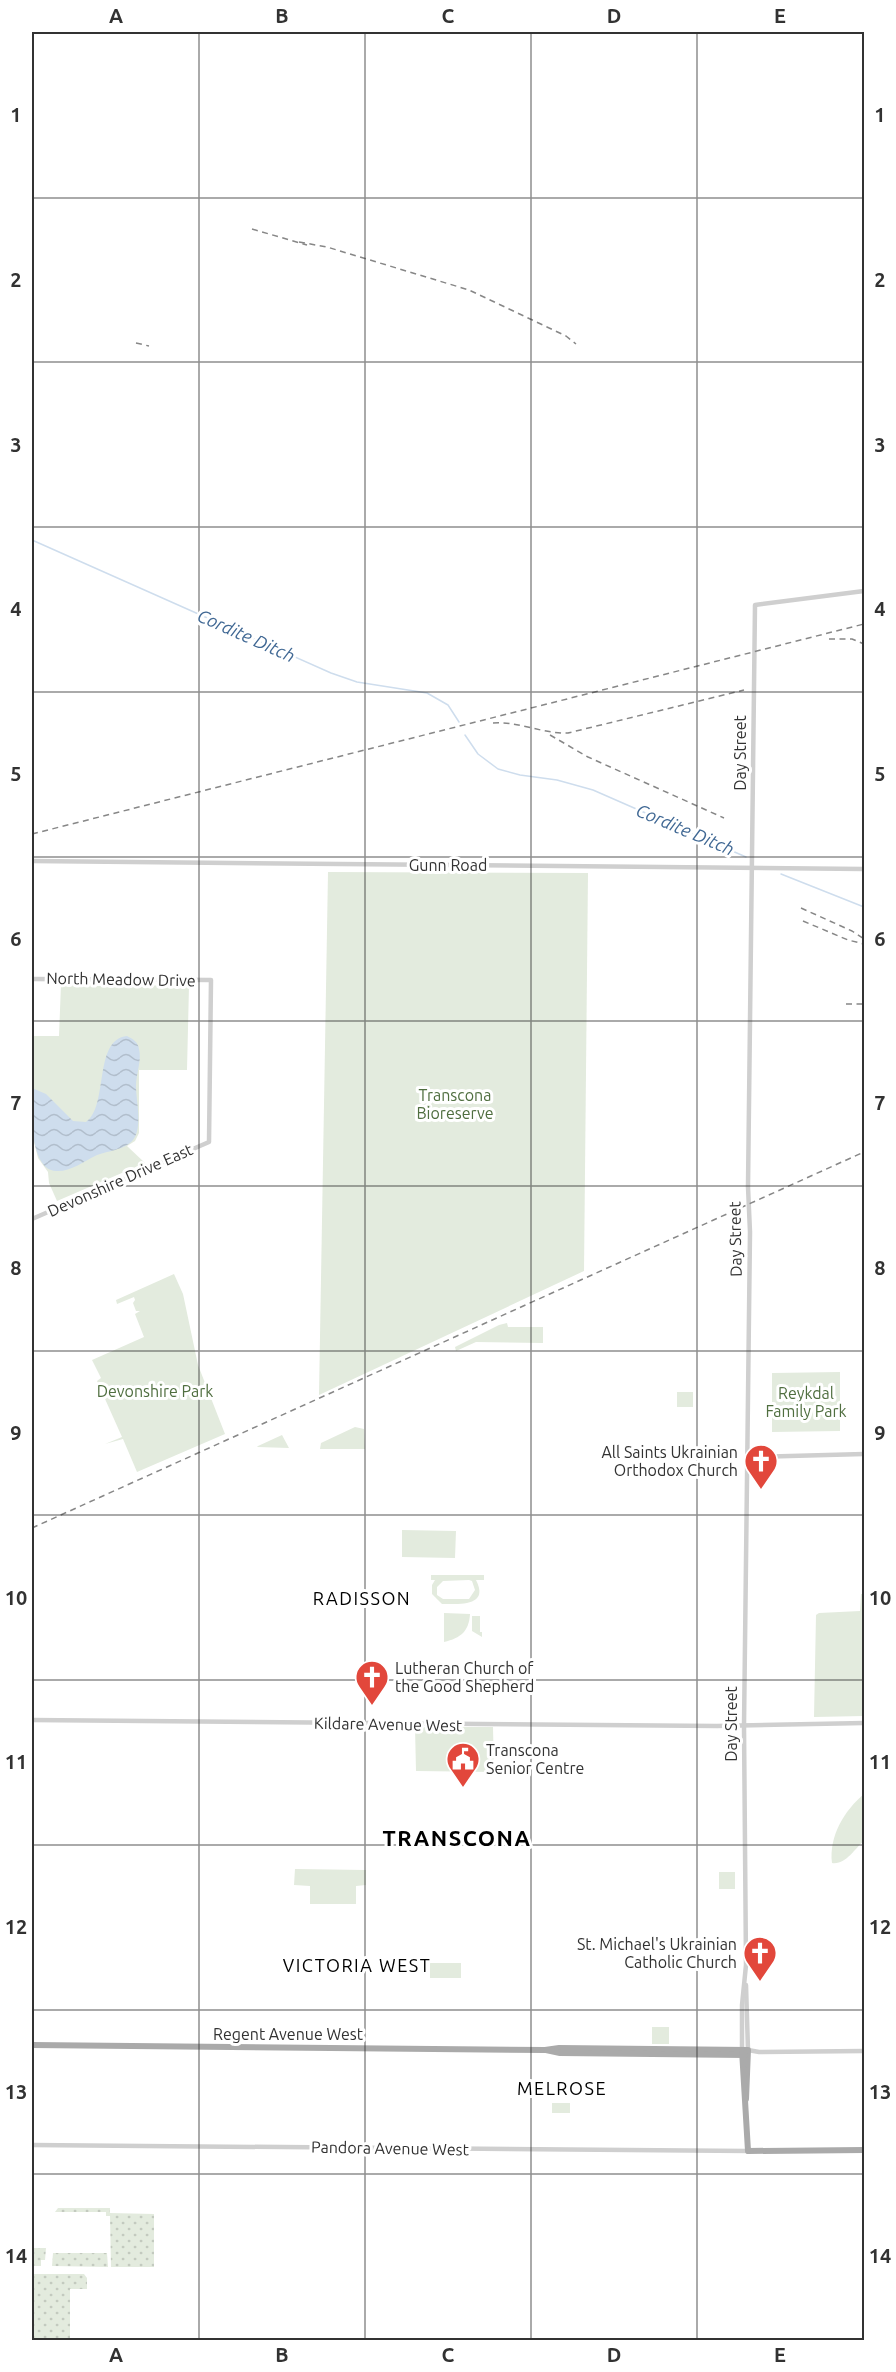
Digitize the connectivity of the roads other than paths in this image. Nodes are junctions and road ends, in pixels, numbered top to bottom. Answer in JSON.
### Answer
{"nodes":[{"id":1,"x":864,"y":591,"type":"edge"},
{"id":2,"x":32,"y":861,"type":"edge"},
{"id":3,"x":752,"y":867,"type":"junction"},
{"id":4,"x":864,"y":869,"type":"edge"},
{"id":5,"x":32,"y":979,"type":"edge"},
{"id":6,"x":209,"y":1142,"type":"joint"},
{"id":7,"x":32,"y":1219,"type":"edge"},
{"id":8,"x":864,"y":1454,"type":"edge"},
{"id":9,"x":748,"y":1457,"type":"junction"},
{"id":10,"x":32,"y":1720,"type":"edge"},
{"id":11,"x":864,"y":1723,"type":"edge"},
{"id":12,"x":744,"y":1726,"type":"junction"},
{"id":13,"x":32,"y":2045,"type":"edge"},
{"id":14,"x":864,"y":2051,"type":"edge"},
{"id":15,"x":745,"y":2052,"type":"junction"},
{"id":16,"x":32,"y":2145,"type":"edge"},
{"id":17,"x":864,"y":2150,"type":"edge"},
{"id":18,"x":748,"y":2151,"type":"junction"}],
"edges":[{"from":1,"to":3,"type":"street","name":"Day Street"},
{"from":2,"to":3,"type":"street","name":"Gunn Road"},
{"from":3,"to":4,"type":"street","name":"Gunn Road"},
{"from":3,"to":9,"type":"street","name":"Day Street"},
{"from":5,"to":6,"type":"street","name":"North Meadow Drive"},
{"from":6,"to":7,"type":"street","name":"Devonshire Drive East"},
{"from":8,"to":9,"type":"street"},
{"from":9,"to":12,"type":"street","name":"Day Street"},
{"from":10,"to":12,"type":"street","name":"Kildare Avenue West"},
{"from":11,"to":12,"type":"street","name":"Kildare Avenue West"},
{"from":12,"to":15,"type":"street","name":"Day Street"},
{"from":13,"to":15,"type":"main road","name":"Regent Avenue West"},
{"from":14,"to":15,"type":"street","name":"Regent Avenue West"},
{"from":15,"to":18,"type":"main road","name":"Day Street"},
{"from":16,"to":18,"type":"street","name":"Pandora Avenue West"},
{"from":17,"to":18,"type":"main road"}]}
